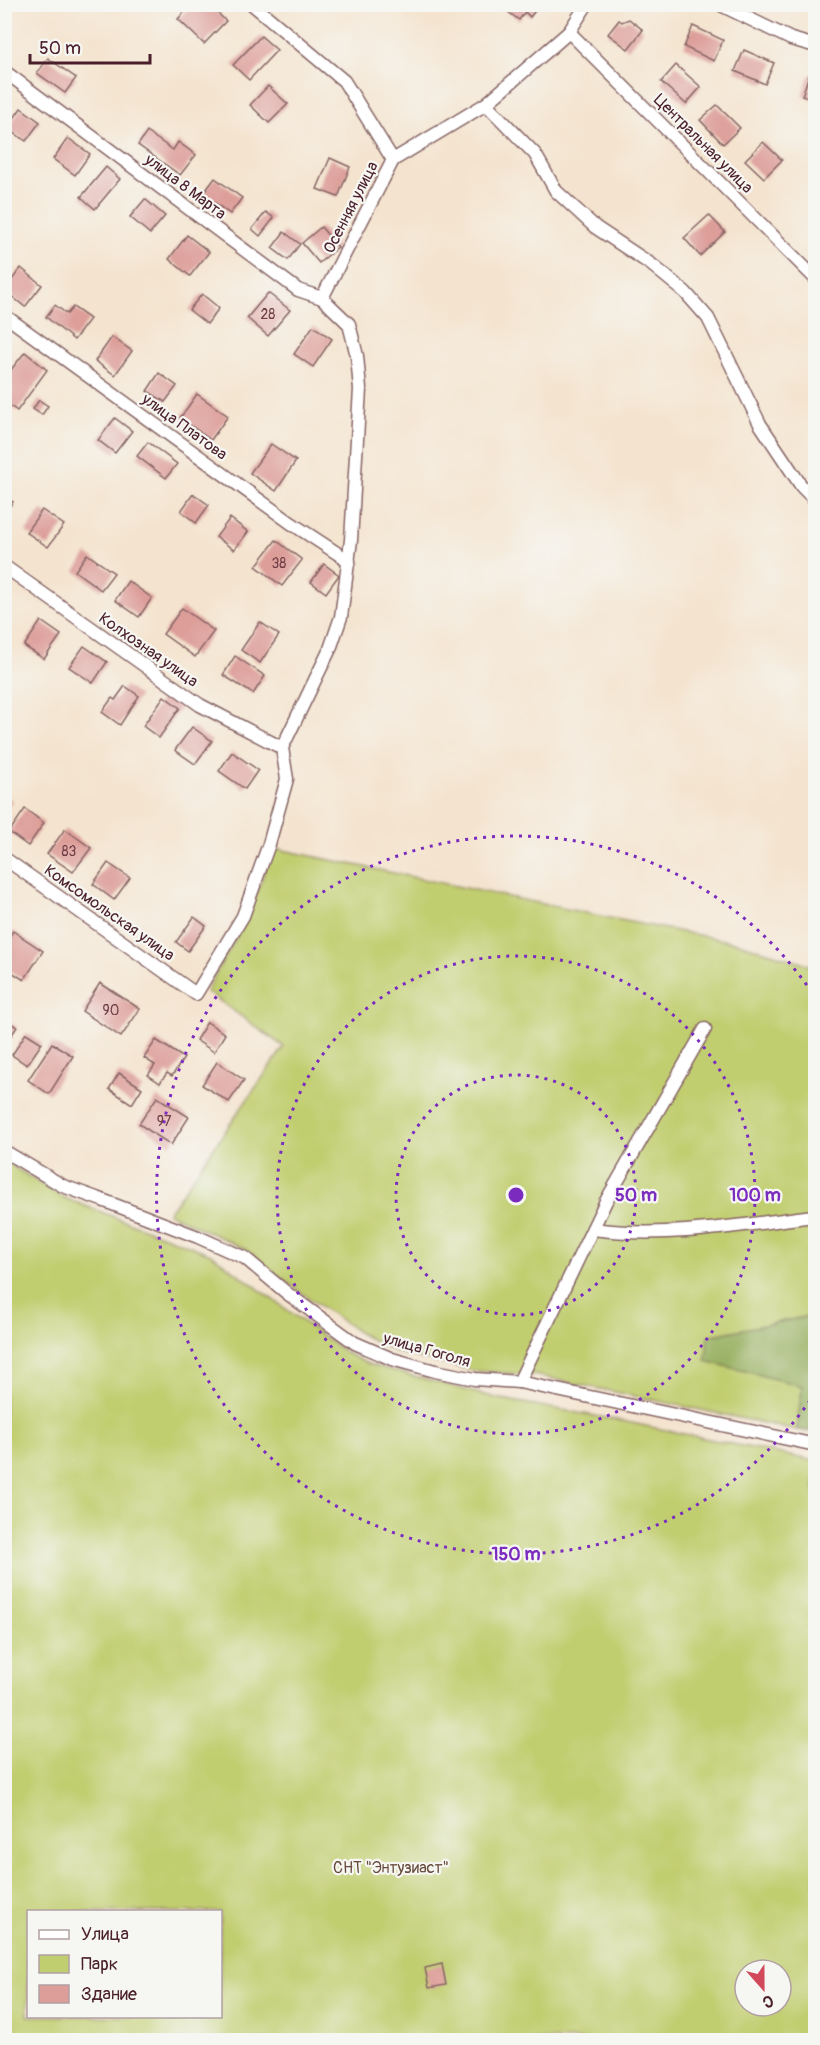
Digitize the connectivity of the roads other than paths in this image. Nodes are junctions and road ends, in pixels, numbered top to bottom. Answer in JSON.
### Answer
{"nodes":[{"id":1,"x":252,"y":4,"type":"edge"},
{"id":2,"x":587,"y":4,"type":"edge"},
{"id":3,"x":719,"y":4,"type":"edge"},
{"id":4,"x":569,"y":32,"type":"junction"},
{"id":5,"x":816,"y":46,"type":"edge"},
{"id":6,"x":4,"y":71,"type":"edge"},
{"id":7,"x":486,"y":104,"type":"junction"},
{"id":8,"x":393,"y":160,"type":"junction"},
{"id":9,"x":816,"y":279,"type":"edge"},
{"id":10,"x":322,"y":298,"type":"junction"},
{"id":11,"x":4,"y":315,"type":"edge"},
{"id":12,"x":816,"y":501,"type":"edge"},
{"id":13,"x":349,"y":561,"type":"junction"},
{"id":14,"x":4,"y":566,"type":"edge"},
{"id":15,"x":282,"y":748,"type":"junction"},
{"id":16,"x":4,"y":858,"type":"edge"},
{"id":17,"x":705,"y":1029,"type":"dead end"},
{"id":18,"x":4,"y":1151,"type":"edge"},
{"id":19,"x":814,"y":1216,"type":"dead end"},
{"id":20,"x":593,"y":1229,"type":"junction"},
{"id":21,"x":519,"y":1382,"type":"junction"},
{"id":22,"x":816,"y":1445,"type":"edge"}],
"edges":[{"from":1,"to":8,"type":"street","name":"Осенняя улица"},
{"from":2,"to":4,"type":"street"},
{"from":3,"to":5,"type":"street"},
{"from":4,"to":7,"type":"street"},
{"from":4,"to":9,"type":"street","name":"Центральная улица"},
{"from":6,"to":10,"type":"street","name":"улица 8 Марта"},
{"from":7,"to":8,"type":"street"},
{"from":7,"to":12,"type":"street"},
{"from":8,"to":10,"type":"street","name":"Осенняя улица"},
{"from":10,"to":13,"type":"street","name":"улица 8 Марта"},
{"from":11,"to":13,"type":"street","name":"улица Платова"},
{"from":13,"to":15,"type":"street"},
{"from":14,"to":15,"type":"street","name":"Колхозная улица"},
{"from":15,"to":16,"type":"street","name":"Комсомольская улица"},
{"from":17,"to":20,"type":"street"},
{"from":18,"to":21,"type":"street","name":"улица Гоголя"},
{"from":19,"to":20,"type":"street"},
{"from":20,"to":21,"type":"street"},
{"from":21,"to":22,"type":"street","name":"улица Гоголя"}]}
